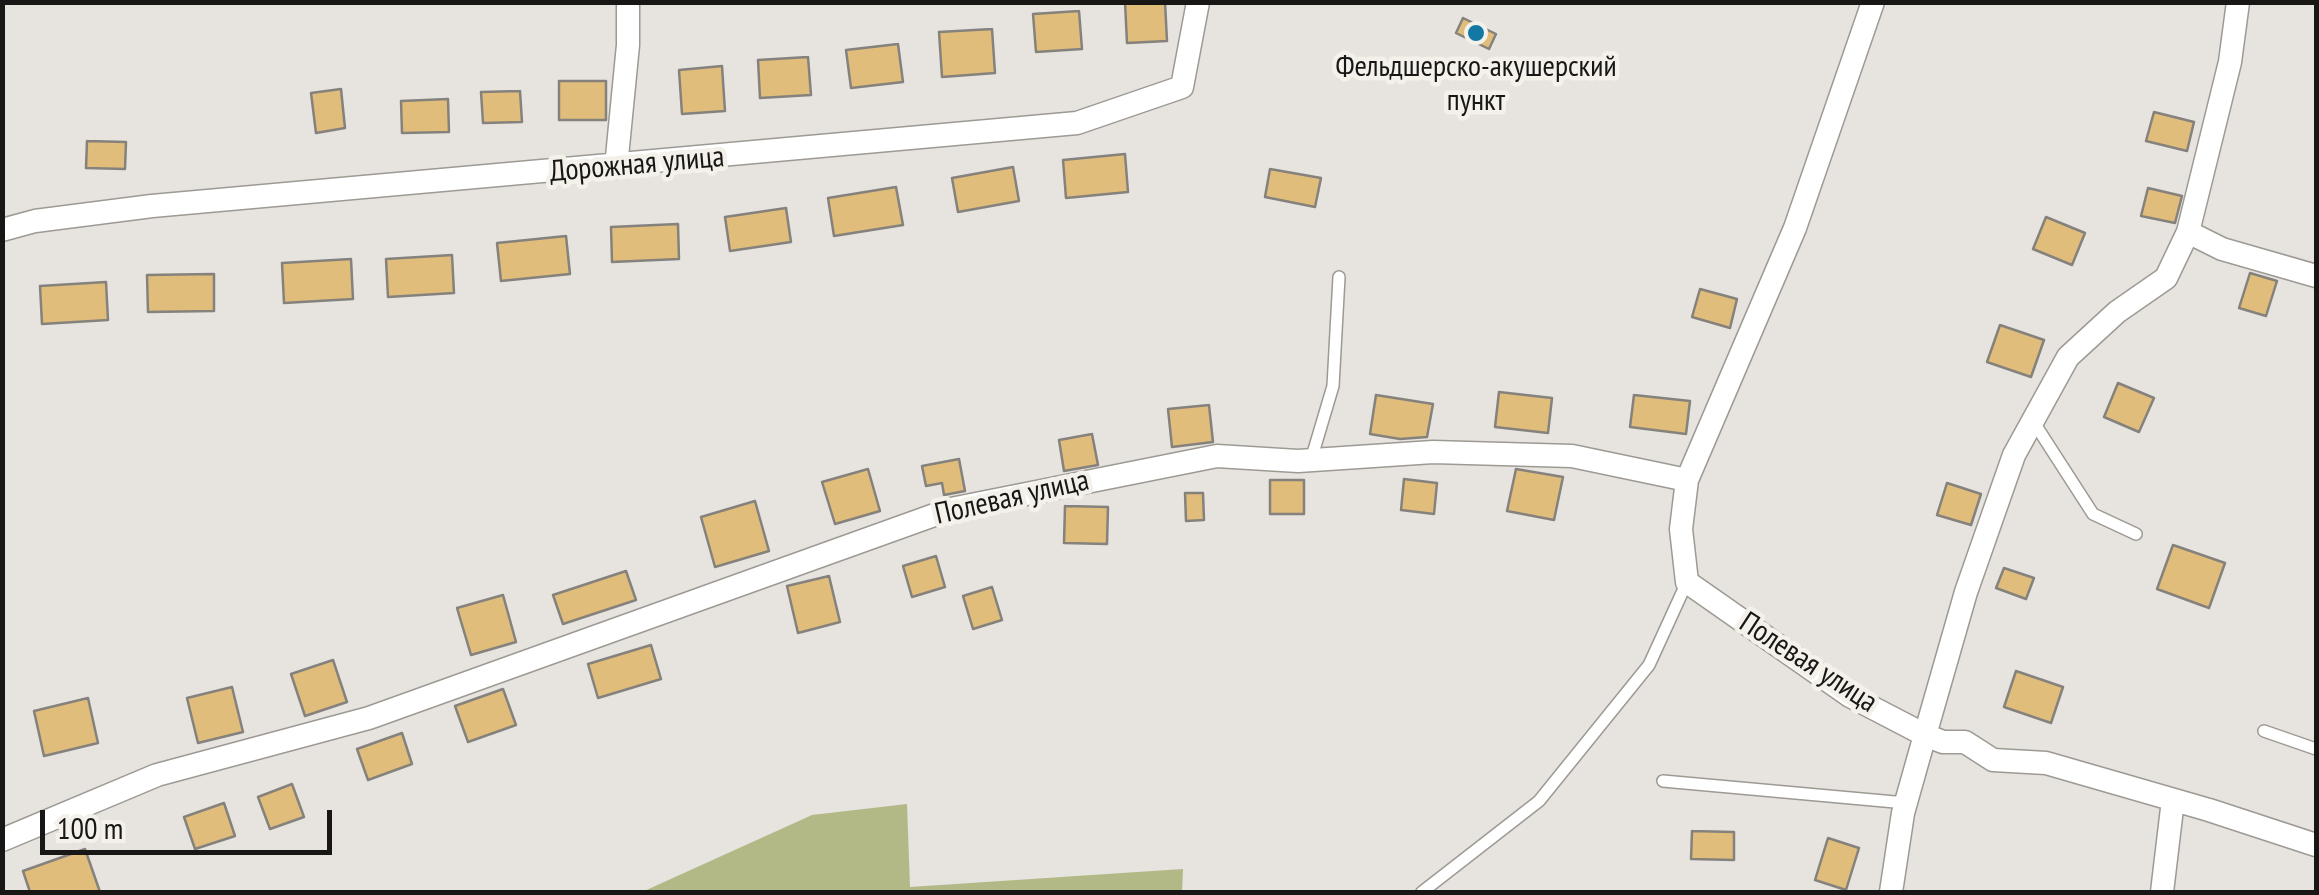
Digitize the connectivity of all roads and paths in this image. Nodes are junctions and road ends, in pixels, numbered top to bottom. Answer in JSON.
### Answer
{"nodes":[{"id":1,"x":628,"y":2,"type":"edge"},
{"id":2,"x":1198,"y":2,"type":"edge"},
{"id":3,"x":1873,"y":2,"type":"edge"},
{"id":4,"x":2238,"y":2,"type":"edge"},
{"id":5,"x":616,"y":167,"type":"junction"},
{"id":6,"x":2,"y":230,"type":"edge"},
{"id":7,"x":2188,"y":232,"type":"junction"},
{"id":8,"x":2316,"y":276,"type":"edge"},
{"id":9,"x":1338,"y":277,"type":"dead end"},
{"id":10,"x":2033,"y":421,"type":"junction"},
{"id":11,"x":1311,"y":460,"type":"junction"},
{"id":12,"x":1686,"y":480,"type":"junction"},
{"id":13,"x":2136,"y":534,"type":"dead end"},
{"id":14,"x":1687,"y":582,"type":"junction"},
{"id":15,"x":2264,"y":731,"type":"dead end"},
{"id":16,"x":1924,"y":735,"type":"junction"},
{"id":17,"x":2316,"y":749,"type":"edge"},
{"id":18,"x":1663,"y":780,"type":"dead end"},
{"id":19,"x":2174,"y":800,"type":"junction"},
{"id":20,"x":1906,"y":804,"type":"junction"},
{"id":21,"x":2,"y":840,"type":"edge"},
{"id":22,"x":2316,"y":845,"type":"edge"},
{"id":23,"x":1422,"y":892,"type":"edge"},
{"id":24,"x":1892,"y":892,"type":"edge"},
{"id":25,"x":2162,"y":892,"type":"edge"}],
"edges":[{"from":1,"to":5,"type":"street"},
{"from":2,"to":5,"type":"street","name":"Дорожная улица"},
{"from":3,"to":12,"type":"street"},
{"from":4,"to":7,"type":"street"},
{"from":5,"to":6,"type":"street","name":"Дорожная улица"},
{"from":7,"to":8,"type":"street"},
{"from":7,"to":10,"type":"street"},
{"from":9,"to":11,"type":"lane"},
{"from":10,"to":13,"type":"lane"},
{"from":10,"to":16,"type":"street"},
{"from":11,"to":12,"type":"street","name":"Полевая улица"},
{"from":11,"to":21,"type":"street","name":"Полевая улица"},
{"from":12,"to":14,"type":"street"},
{"from":14,"to":16,"type":"street","name":"Полевая улица"},
{"from":14,"to":23,"type":"lane"},
{"from":15,"to":17,"type":"lane"},
{"from":16,"to":19,"type":"street","name":"Полевая улица"},
{"from":16,"to":20,"type":"street"},
{"from":18,"to":20,"type":"lane"},
{"from":19,"to":22,"type":"street","name":"Полевая улица"},
{"from":19,"to":25,"type":"street"},
{"from":20,"to":24,"type":"street"}]}
